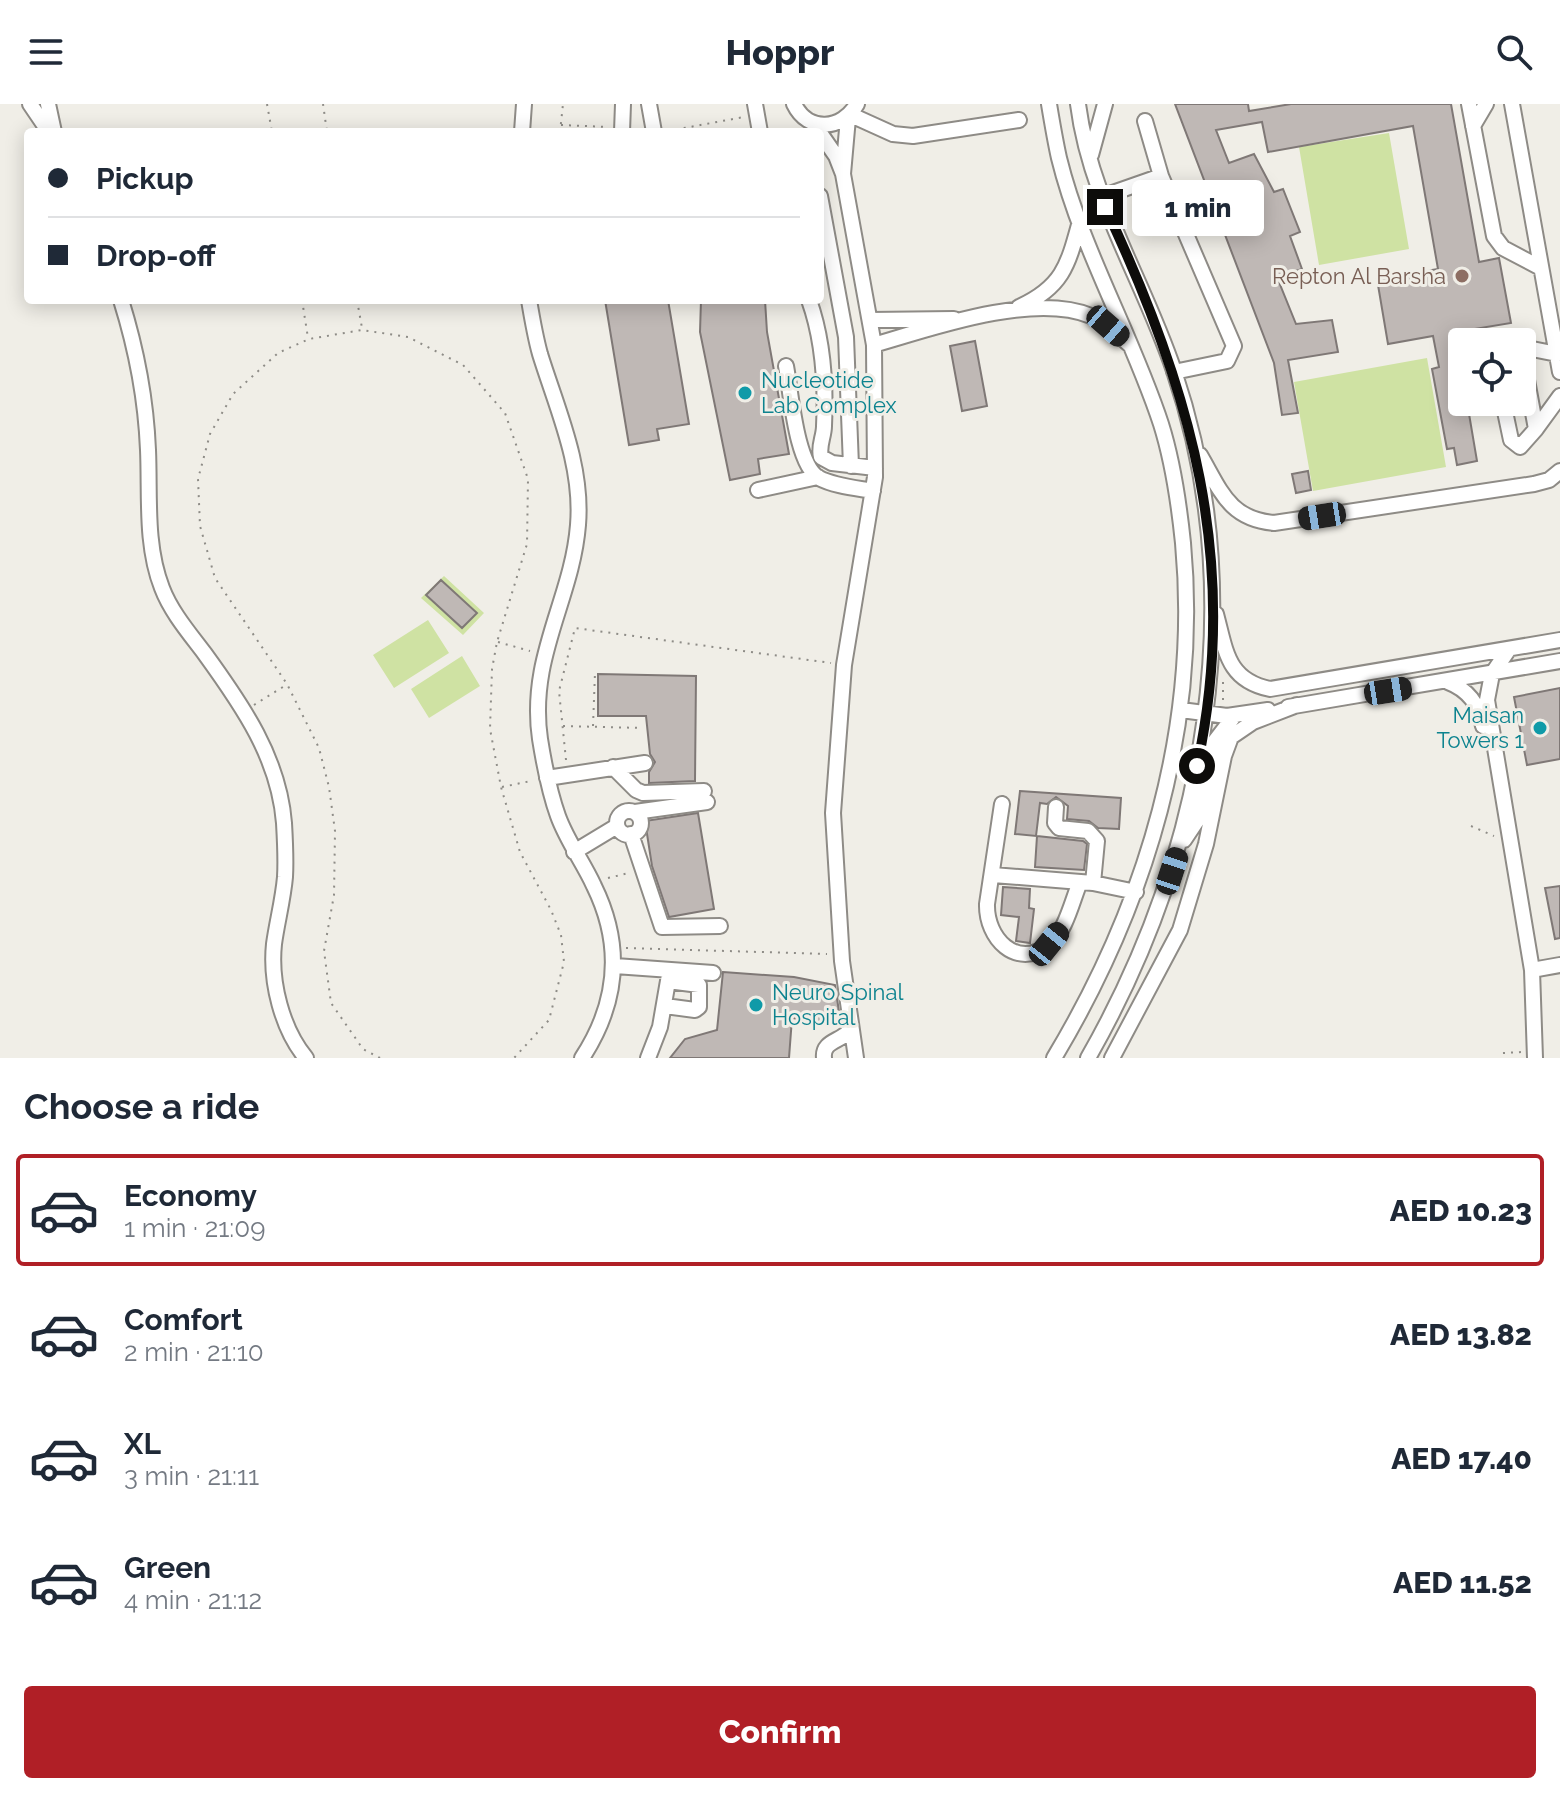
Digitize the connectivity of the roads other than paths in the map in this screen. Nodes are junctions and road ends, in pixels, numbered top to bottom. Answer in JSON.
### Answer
{"nodes":[{"id":1,"x":30,"y":104,"type":"edge"},
{"id":2,"x":48,"y":104,"type":"edge"},
{"id":3,"x":512,"y":104,"type":"edge"},
{"id":4,"x":623,"y":104,"type":"edge"},
{"id":5,"x":649,"y":104,"type":"edge"},
{"id":6,"x":794,"y":104,"type":"edge"},
{"id":7,"x":1049,"y":104,"type":"edge"},
{"id":8,"x":1078,"y":104,"type":"edge"},
{"id":9,"x":1105,"y":104,"type":"edge"},
{"id":10,"x":1469,"y":104,"type":"edge"},
{"id":11,"x":1486,"y":104,"type":"edge"},
{"id":12,"x":1512,"y":104,"type":"edge"},
{"id":13,"x":852,"y":112,"type":"edge"},
{"id":14,"x":523,"y":118,"type":"edge"},
{"id":15,"x":1019,"y":120,"type":"dead end"},
{"id":16,"x":1145,"y":121,"type":"dead end"},
{"id":17,"x":1473,"y":126,"type":"junction"},
{"id":18,"x":49,"y":128,"type":"edge"},
{"id":19,"x":51,"y":128,"type":"edge"},
{"id":20,"x":622,"y":128,"type":"edge"},
{"id":21,"x":653,"y":128,"type":"edge"},
{"id":22,"x":816,"y":128,"type":"edge"},
{"id":23,"x":819,"y":128,"type":"edge"},
{"id":24,"x":824,"y":139,"type":"edge"},
{"id":25,"x":1089,"y":163,"type":"junction"},
{"id":26,"x":843,"y":174,"type":"junction"},
{"id":27,"x":1161,"y":176,"type":"junction"},
{"id":28,"x":1101,"y":197,"type":"junction"},
{"id":29,"x":824,"y":218,"type":"edge"},
{"id":30,"x":1080,"y":221,"type":"junction"},
{"id":31,"x":1541,"y":268,"type":"junction"},
{"id":32,"x":122,"y":304,"type":"edge"},
{"id":33,"x":530,"y":304,"type":"edge"},
{"id":34,"x":810,"y":304,"type":"edge"},
{"id":35,"x":1011,"y":311,"type":"junction"},
{"id":36,"x":958,"y":319,"type":"junction"},
{"id":37,"x":870,"y":320,"type":"junction"},
{"id":38,"x":874,"y":345,"type":"junction"},
{"id":39,"x":1134,"y":350,"type":"junction"},
{"id":40,"x":1536,"y":352,"type":"edge"},
{"id":41,"x":1557,"y":354,"type":"junction"},
{"id":42,"x":786,"y":366,"type":"dead end"},
{"id":43,"x":1174,"y":372,"type":"junction"},
{"id":44,"x":1560,"y":372,"type":"edge"},
{"id":45,"x":1560,"y":396,"type":"edge"},
{"id":46,"x":1506,"y":416,"type":"edge"},
{"id":47,"x":1534,"y":416,"type":"edge"},
{"id":48,"x":1536,"y":429,"type":"junction"},
{"id":49,"x":1195,"y":448,"type":"junction"},
{"id":50,"x":851,"y":466,"type":"junction"},
{"id":51,"x":875,"y":468,"type":"junction"},
{"id":52,"x":1560,"y":471,"type":"edge"},
{"id":53,"x":818,"y":477,"type":"junction"},
{"id":54,"x":758,"y":490,"type":"dead end"},
{"id":55,"x":873,"y":491,"type":"junction"},
{"id":56,"x":1212,"y":595,"type":"junction"},
{"id":57,"x":1560,"y":640,"type":"edge"},
{"id":58,"x":1509,"y":649,"type":"junction"},
{"id":59,"x":1560,"y":661,"type":"edge"},
{"id":60,"x":1492,"y":674,"type":"junction"},
{"id":61,"x":1448,"y":682,"type":"junction"},
{"id":62,"x":1297,"y":705,"type":"junction"},
{"id":63,"x":1181,"y":710,"type":"junction"},
{"id":64,"x":1207,"y":712,"type":"junction"},
{"id":65,"x":1235,"y":715,"type":"junction"},
{"id":66,"x":645,"y":763,"type":"dead end"},
{"id":67,"x":613,"y":767,"type":"junction"},
{"id":68,"x":547,"y":778,"type":"junction"},
{"id":69,"x":1503,"y":803,"type":"junction"},
{"id":70,"x":1002,"y":804,"type":"dead end"},
{"id":71,"x":1056,"y":807,"type":"dead end"},
{"id":72,"x":635,"y":812,"type":"junction"},
{"id":73,"x":617,"y":826,"type":"junction"},
{"id":74,"x":631,"y":834,"type":"junction"},
{"id":75,"x":1181,"y":844,"type":"junction"},
{"id":76,"x":574,"y":852,"type":"junction"},
{"id":77,"x":993,"y":875,"type":"junction"},
{"id":78,"x":1087,"y":883,"type":"junction"},
{"id":79,"x":1136,"y":892,"type":"junction"},
{"id":80,"x":1163,"y":899,"type":"junction"},
{"id":81,"x":720,"y":926,"type":"dead end"},
{"id":82,"x":1180,"y":930,"type":"junction"},
{"id":83,"x":1560,"y":965,"type":"edge"},
{"id":84,"x":615,"y":966,"type":"junction"},
{"id":85,"x":1532,"y":970,"type":"junction"},
{"id":86,"x":713,"y":973,"type":"dead end"},
{"id":87,"x":669,"y":976,"type":"junction"},
{"id":88,"x":665,"y":1006,"type":"junction"},
{"id":89,"x":851,"y":1029,"type":"junction"},
{"id":90,"x":836,"y":1041,"type":"junction"},
{"id":91,"x":855,"y":1054,"type":"edge"},
{"id":92,"x":1535,"y":1055,"type":"edge"},
{"id":93,"x":306,"y":1058,"type":"edge"},
{"id":94,"x":582,"y":1058,"type":"edge"},
{"id":95,"x":648,"y":1058,"type":"edge"},
{"id":96,"x":824,"y":1058,"type":"edge"},
{"id":97,"x":1054,"y":1058,"type":"edge"},
{"id":98,"x":1088,"y":1058,"type":"edge"},
{"id":99,"x":1112,"y":1058,"type":"edge"}],
"edges":[{"from":1,"to":18,"type":"street"},
{"from":2,"to":19,"type":"street"},
{"from":3,"to":14,"type":"street"},
{"from":4,"to":20,"type":"street"},
{"from":5,"to":21,"type":"street"},
{"from":6,"to":22,"type":"street"},
{"from":7,"to":30,"type":"street"},
{"from":8,"to":25,"type":"street"},
{"from":9,"to":25,"type":"street"},
{"from":10,"to":17,"type":"street"},
{"from":11,"to":17,"type":"street"},
{"from":12,"to":31,"type":"street"},
{"from":13,"to":15,"type":"street"},
{"from":13,"to":23,"type":"street"},
{"from":13,"to":26,"type":"street"},
{"from":16,"to":27,"type":"street"},
{"from":17,"to":31,"type":"street"},
{"from":24,"to":26,"type":"street"},
{"from":25,"to":28,"type":"street"},
{"from":26,"to":37,"type":"street"},
{"from":27,"to":28,"type":"street"},
{"from":27,"to":43,"type":"street"},
{"from":28,"to":43,"type":"street"},
{"from":29,"to":50,"type":"street"},
{"from":30,"to":35,"type":"street"},
{"from":30,"to":39,"type":"street"},
{"from":31,"to":41,"type":"street"},
{"from":32,"to":93,"type":"street"},
{"from":33,"to":68,"type":"street"},
{"from":34,"to":50,"type":"street"},
{"from":35,"to":36,"type":"street"},
{"from":35,"to":39,"type":"street"},
{"from":36,"to":37,"type":"street"},
{"from":36,"to":38,"type":"street"},
{"from":37,"to":38,"type":"street"},
{"from":38,"to":51,"type":"street"},
{"from":39,"to":63,"type":"street"},
{"from":40,"to":41,"type":"street"},
{"from":41,"to":44,"type":"street"},
{"from":42,"to":53,"type":"street"},
{"from":43,"to":49,"type":"street"},
{"from":45,"to":48,"type":"street"},
{"from":46,"to":48,"type":"street"},
{"from":47,"to":48,"type":"street"},
{"from":49,"to":52,"type":"street"},
{"from":49,"to":56,"type":"street"},
{"from":50,"to":51,"type":"street"},
{"from":51,"to":55,"type":"street"},
{"from":53,"to":54,"type":"street"},
{"from":53,"to":55,"type":"street"},
{"from":55,"to":89,"type":"street"},
{"from":56,"to":58,"type":"street"},
{"from":56,"to":64,"type":"street"},
{"from":57,"to":58,"type":"street"},
{"from":58,"to":60,"type":"street"},
{"from":59,"to":60,"type":"street"},
{"from":60,"to":61,"type":"street"},
{"from":60,"to":69,"type":"street"},
{"from":61,"to":62,"type":"street"},
{"from":61,"to":69,"type":"street"},
{"from":62,"to":65,"type":"street"},
{"from":62,"to":82,"type":"street"},
{"from":63,"to":64,"type":"street"},
{"from":63,"to":79,"type":"street"},
{"from":64,"to":65,"type":"street"},
{"from":64,"to":75,"type":"street"},
{"from":65,"to":75,"type":"street"},
{"from":66,"to":67,"type":"street"},
{"from":67,"to":68,"type":"street"},
{"from":67,"to":72,"type":"street"},
{"from":68,"to":76,"type":"street"},
{"from":69,"to":85,"type":"street"},
{"from":70,"to":77,"type":"street"},
{"from":71,"to":78,"type":"street"},
{"from":72,"to":73,"type":"street"},
{"from":72,"to":74,"type":"street"},
{"from":73,"to":74,"type":"street"},
{"from":73,"to":76,"type":"street"},
{"from":74,"to":81,"type":"street"},
{"from":75,"to":80,"type":"street"},
{"from":76,"to":84,"type":"street"},
{"from":77,"to":78,"type":"street"},
{"from":77,"to":78,"type":"street"},
{"from":78,"to":79,"type":"street"},
{"from":79,"to":97,"type":"street"},
{"from":80,"to":82,"type":"street"},
{"from":80,"to":98,"type":"street"},
{"from":82,"to":99,"type":"street"},
{"from":83,"to":85,"type":"street"},
{"from":84,"to":87,"type":"street"},
{"from":84,"to":94,"type":"street"},
{"from":85,"to":92,"type":"street"},
{"from":86,"to":87,"type":"street"},
{"from":87,"to":88,"type":"street"},
{"from":87,"to":88,"type":"street"},
{"from":88,"to":95,"type":"street"},
{"from":89,"to":90,"type":"street"},
{"from":89,"to":91,"type":"street"},
{"from":90,"to":91,"type":"street"},
{"from":90,"to":96,"type":"street"}]}
